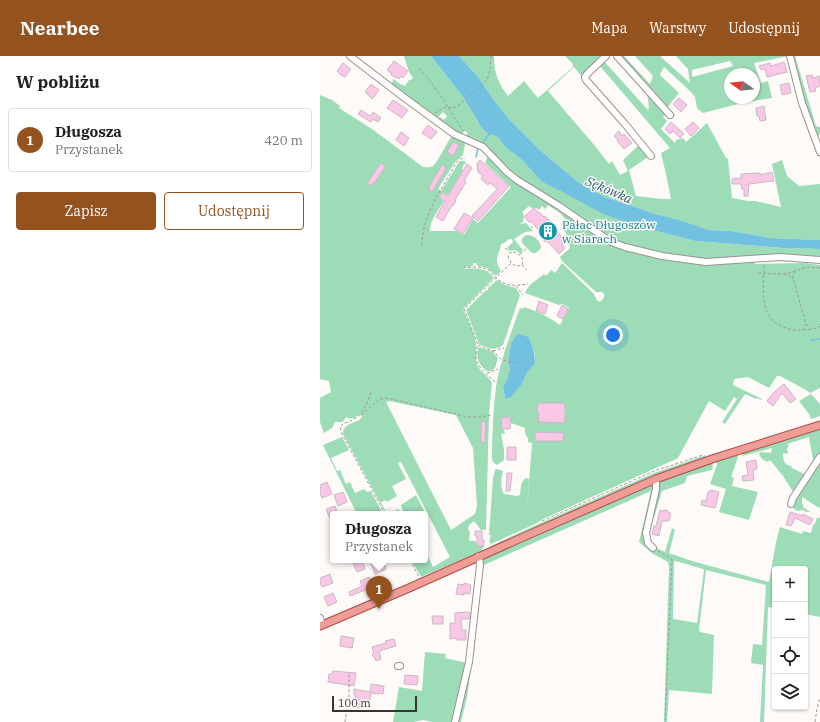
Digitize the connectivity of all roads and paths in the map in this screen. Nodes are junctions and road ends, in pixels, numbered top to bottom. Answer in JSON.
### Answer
{"nodes":[{"id":1,"x":350,"y":56,"type":"edge"},
{"id":2,"x":491,"y":56,"type":"edge"},
{"id":3,"x":606,"y":56,"type":"edge"},
{"id":4,"x":617,"y":56,"type":"edge"},
{"id":5,"x":790,"y":56,"type":"edge"},
{"id":6,"x":419,"y":68,"type":"dead end"},
{"id":7,"x":448,"y":107,"type":"junction"},
{"id":8,"x":427,"y":114,"type":"junction"},
{"id":9,"x":670,"y":114,"type":"dead end"},
{"id":10,"x":465,"y":139,"type":"junction"},
{"id":11,"x":820,"y":152,"type":"edge"},
{"id":12,"x":651,"y":156,"type":"dead end"},
{"id":13,"x":465,"y":158,"type":"dead end"},
{"id":14,"x":531,"y":226,"type":"dead end"},
{"id":15,"x":534,"y":229,"type":"dead end"},
{"id":16,"x":422,"y":245,"type":"dead end"},
{"id":17,"x":505,"y":248,"type":"dead end"},
{"id":18,"x":526,"y":249,"type":"dead end"},
{"id":19,"x":510,"y":253,"type":"junction"},
{"id":20,"x":520,"y":255,"type":"junction"},
{"id":21,"x":764,"y":260,"type":"dead end"},
{"id":22,"x":820,"y":260,"type":"edge"},
{"id":23,"x":511,"y":263,"type":"junction"},
{"id":24,"x":522,"y":265,"type":"junction"},
{"id":25,"x":464,"y":268,"type":"dead end"},
{"id":26,"x":820,"y":268,"type":"edge"},
{"id":27,"x":527,"y":270,"type":"dead end"},
{"id":28,"x":795,"y":271,"type":"junction"},
{"id":29,"x":758,"y":273,"type":"dead end"},
{"id":30,"x":764,"y":273,"type":"junction"},
{"id":31,"x":781,"y":274,"type":"junction"},
{"id":32,"x":496,"y":278,"type":"junction"},
{"id":33,"x":794,"y":280,"type":"junction"},
{"id":34,"x":528,"y":284,"type":"dead end"},
{"id":35,"x":516,"y":286,"type":"junction"},
{"id":36,"x":522,"y":295,"type":"dead end"},
{"id":37,"x":806,"y":324,"type":"junction"},
{"id":38,"x":820,"y":327,"type":"edge"},
{"id":39,"x":812,"y":329,"type":"junction"},
{"id":40,"x":801,"y":330,"type":"junction"},
{"id":41,"x":478,"y":345,"type":"junction"},
{"id":42,"x":504,"y":348,"type":"dead end"},
{"id":43,"x":493,"y":351,"type":"junction"},
{"id":44,"x":518,"y":363,"type":"dead end"},
{"id":45,"x":498,"y":369,"type":"dead end"},
{"id":46,"x":486,"y":373,"type":"junction"},
{"id":47,"x":495,"y":382,"type":"dead end"},
{"id":48,"x":371,"y":392,"type":"dead end"},
{"id":49,"x":360,"y":415,"type":"junction"},
{"id":50,"x":491,"y":415,"type":"dead end"},
{"id":51,"x":820,"y":425,"type":"edge"},
{"id":52,"x":337,"y":428,"type":"dead end"},
{"id":53,"x":340,"y":428,"type":"junction"},
{"id":54,"x":820,"y":457,"type":"edge"},
{"id":55,"x":655,"y":475,"type":"junction"},
{"id":56,"x":791,"y":504,"type":"dead end"},
{"id":57,"x":383,"y":511,"type":"edge"},
{"id":58,"x":543,"y":521,"type":"dead end"},
{"id":59,"x":653,"y":548,"type":"joint"},
{"id":60,"x":479,"y":556,"type":"junction"},
{"id":61,"x":412,"y":563,"type":"edge"},
{"id":62,"x":422,"y":582,"type":"junction"},
{"id":63,"x":321,"y":623,"type":"edge"},
{"id":64,"x":349,"y":674,"type":"dead end"},
{"id":65,"x":820,"y":698,"type":"edge"},
{"id":66,"x":345,"y":722,"type":"edge"},
{"id":67,"x":455,"y":722,"type":"edge"},
{"id":68,"x":665,"y":722,"type":"edge"},
{"id":69,"x":815,"y":722,"type":"edge"}],
"edges":[{"from":1,"to":8,"type":"street"},
{"from":2,"to":7,"type":"path"},
{"from":3,"to":12,"type":"street"},
{"from":4,"to":9,"type":"street"},
{"from":5,"to":11,"type":"street"},
{"from":6,"to":7,"type":"path"},
{"from":7,"to":8,"type":"path"},
{"from":7,"to":10,"type":"path"},
{"from":8,"to":10,"type":"street"},
{"from":10,"to":22,"type":"street"},
{"from":13,"to":16,"type":"path"},
{"from":14,"to":15,"type":"path"},
{"from":17,"to":19,"type":"path"},
{"from":18,"to":20,"type":"path"},
{"from":19,"to":20,"type":"path"},
{"from":19,"to":23,"type":"path"},
{"from":20,"to":24,"type":"path"},
{"from":21,"to":30,"type":"path"},
{"from":23,"to":24,"type":"path"},
{"from":23,"to":32,"type":"path"},
{"from":24,"to":27,"type":"path"},
{"from":25,"to":32,"type":"path"},
{"from":26,"to":28,"type":"path"},
{"from":28,"to":31,"type":"path"},
{"from":28,"to":33,"type":"path"},
{"from":29,"to":30,"type":"path"},
{"from":30,"to":31,"type":"path"},
{"from":30,"to":40,"type":"path"},
{"from":31,"to":33,"type":"path"},
{"from":32,"to":35,"type":"path"},
{"from":32,"to":41,"type":"path"},
{"from":33,"to":37,"type":"path"},
{"from":34,"to":35,"type":"path"},
{"from":35,"to":36,"type":"path"},
{"from":37,"to":39,"type":"path"},
{"from":37,"to":40,"type":"path"},
{"from":38,"to":39,"type":"path"},
{"from":39,"to":40,"type":"path"},
{"from":41,"to":43,"type":"path"},
{"from":41,"to":46,"type":"path"},
{"from":42,"to":43,"type":"path"},
{"from":43,"to":44,"type":"path"},
{"from":45,"to":46,"type":"path"},
{"from":46,"to":47,"type":"path"},
{"from":48,"to":49,"type":"path"},
{"from":49,"to":50,"type":"path"},
{"from":49,"to":53,"type":"path"},
{"from":51,"to":55,"type":"main road"},
{"from":52,"to":53,"type":"path"},
{"from":53,"to":57,"type":"path"},
{"from":54,"to":56,"type":"street"},
{"from":55,"to":58,"type":"path"},
{"from":55,"to":59,"type":"street"},
{"from":55,"to":60,"type":"main road"},
{"from":59,"to":68,"type":"path"},
{"from":60,"to":62,"type":"main road"},
{"from":60,"to":67,"type":"street"},
{"from":61,"to":62,"type":"path"},
{"from":62,"to":63,"type":"main road"},
{"from":64,"to":66,"type":"path"},
{"from":65,"to":69,"type":"path"}]}
